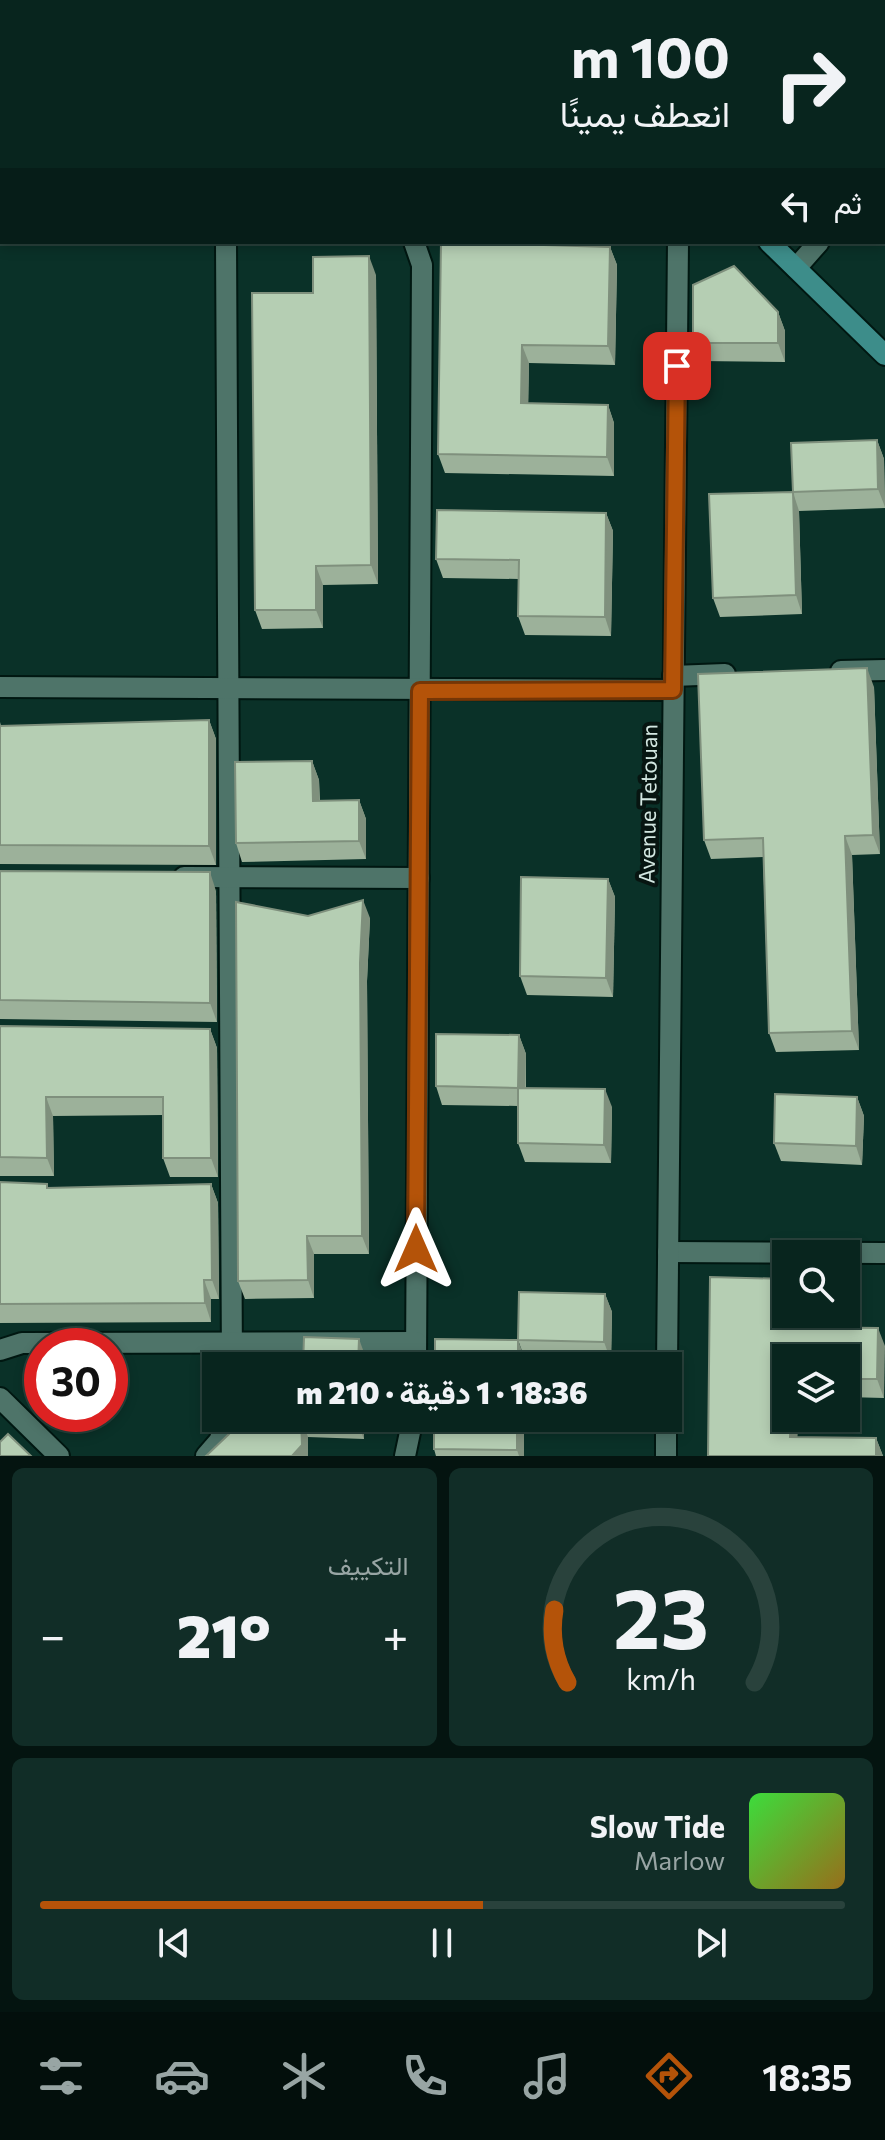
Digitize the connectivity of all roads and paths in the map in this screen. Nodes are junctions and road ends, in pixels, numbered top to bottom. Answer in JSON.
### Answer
{"nodes":[{"id":1,"x":226,"y":244,"type":"edge"},
{"id":2,"x":415,"y":244,"type":"edge"},
{"id":3,"x":678,"y":244,"type":"edge"},
{"id":4,"x":771,"y":244,"type":"edge"},
{"id":5,"x":817,"y":244,"type":"edge"},
{"id":6,"x":796,"y":268,"type":"junction"},
{"id":7,"x":885,"y":355,"type":"edge"},
{"id":8,"x":885,"y":670,"type":"edge"},
{"id":9,"x":825,"y":672,"type":"edge"},
{"id":10,"x":749,"y":674,"type":"edge"},
{"id":11,"x":673,"y":683,"type":"junction"},
{"id":12,"x":0,"y":687,"type":"edge"},
{"id":13,"x":229,"y":690,"type":"junction"},
{"id":14,"x":420,"y":691,"type":"junction"},
{"id":15,"x":168,"y":877,"type":"edge"},
{"id":16,"x":230,"y":878,"type":"junction"},
{"id":17,"x":419,"y":878,"type":"junction"},
{"id":18,"x":668,"y":1252,"type":"junction"},
{"id":19,"x":885,"y":1253,"type":"edge"},
{"id":20,"x":416,"y":1342,"type":"junction"},
{"id":21,"x":232,"y":1343,"type":"junction"},
{"id":22,"x":0,"y":1350,"type":"edge"},
{"id":23,"x":232,"y":1352,"type":"edge"},
{"id":24,"x":416,"y":1352,"type":"edge"},
{"id":25,"x":667,"y":1352,"type":"edge"},
{"id":26,"x":0,"y":1398,"type":"edge"},
{"id":27,"x":223,"y":1432,"type":"edge"},
{"id":28,"x":410,"y":1432,"type":"edge"},
{"id":29,"x":666,"y":1432,"type":"edge"},
{"id":30,"x":59,"y":1456,"type":"edge"},
{"id":31,"x":206,"y":1456,"type":"edge"},
{"id":32,"x":405,"y":1456,"type":"edge"},
{"id":33,"x":666,"y":1456,"type":"edge"}],
"edges":[{"from":1,"to":13,"type":"street"},
{"from":2,"to":14,"type":"street"},
{"from":3,"to":11,"type":"street","name":"Avenue Tetouan"},
{"from":4,"to":6,"type":"street"},
{"from":5,"to":6,"type":"street"},
{"from":6,"to":7,"type":"street"},
{"from":8,"to":9,"type":"street"},
{"from":10,"to":11,"type":"street"},
{"from":11,"to":14,"type":"street"},
{"from":11,"to":18,"type":"street","name":"Avenue Tetouan"},
{"from":12,"to":13,"type":"street"},
{"from":13,"to":14,"type":"street"},
{"from":13,"to":16,"type":"street"},
{"from":14,"to":17,"type":"street"},
{"from":15,"to":16,"type":"street"},
{"from":16,"to":17,"type":"street"},
{"from":16,"to":21,"type":"street"},
{"from":17,"to":20,"type":"street"},
{"from":18,"to":19,"type":"street"},
{"from":18,"to":25,"type":"street","name":"Avenue Tetouan"},
{"from":20,"to":21,"type":"street"},
{"from":20,"to":24,"type":"street"},
{"from":21,"to":22,"type":"street"},
{"from":21,"to":23,"type":"street"},
{"from":26,"to":30,"type":"street"},
{"from":27,"to":31,"type":"street"},
{"from":28,"to":32,"type":"street"},
{"from":29,"to":33,"type":"street"}]}
